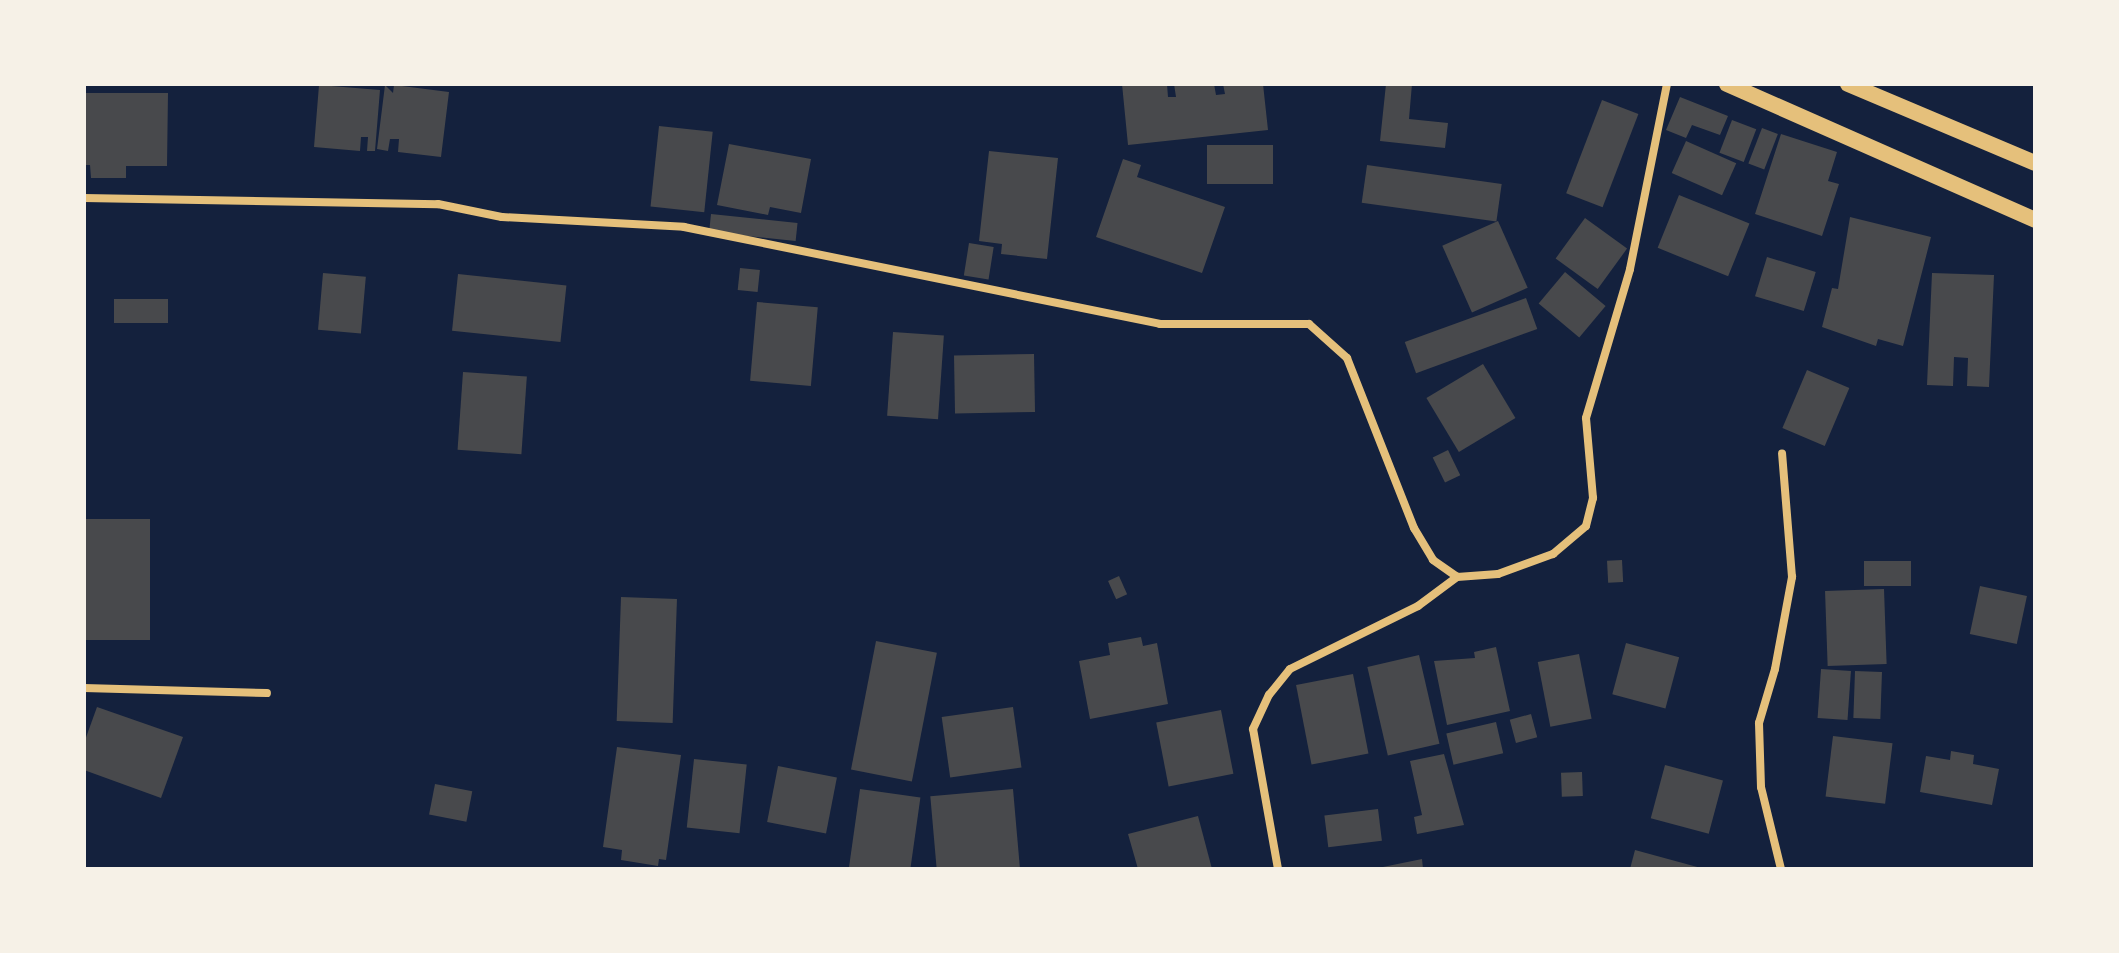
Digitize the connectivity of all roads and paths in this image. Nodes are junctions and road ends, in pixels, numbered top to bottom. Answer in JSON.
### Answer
{"nodes":[{"id":1,"x":1667,"y":84,"type":"edge"},
{"id":2,"x":1727,"y":84,"type":"edge"},
{"id":3,"x":1848,"y":84,"type":"edge"},
{"id":4,"x":2035,"y":163,"type":"edge"},
{"id":5,"x":84,"y":198,"type":"edge"},
{"id":6,"x":2035,"y":220,"type":"edge"},
{"id":7,"x":1782,"y":453,"type":"dead end"},
{"id":8,"x":1457,"y":577,"type":"junction"},
{"id":9,"x":84,"y":688,"type":"edge"},
{"id":10,"x":267,"y":693,"type":"dead end"},
{"id":11,"x":1278,"y":869,"type":"edge"},
{"id":12,"x":1781,"y":869,"type":"edge"}],
"edges":[{"from":1,"to":8,"type":"street"},
{"from":2,"to":6,"type":"main road"},
{"from":3,"to":4,"type":"main road"},
{"from":5,"to":8,"type":"street"},
{"from":7,"to":12,"type":"street"},
{"from":8,"to":11,"type":"street"},
{"from":9,"to":10,"type":"street"}]}
